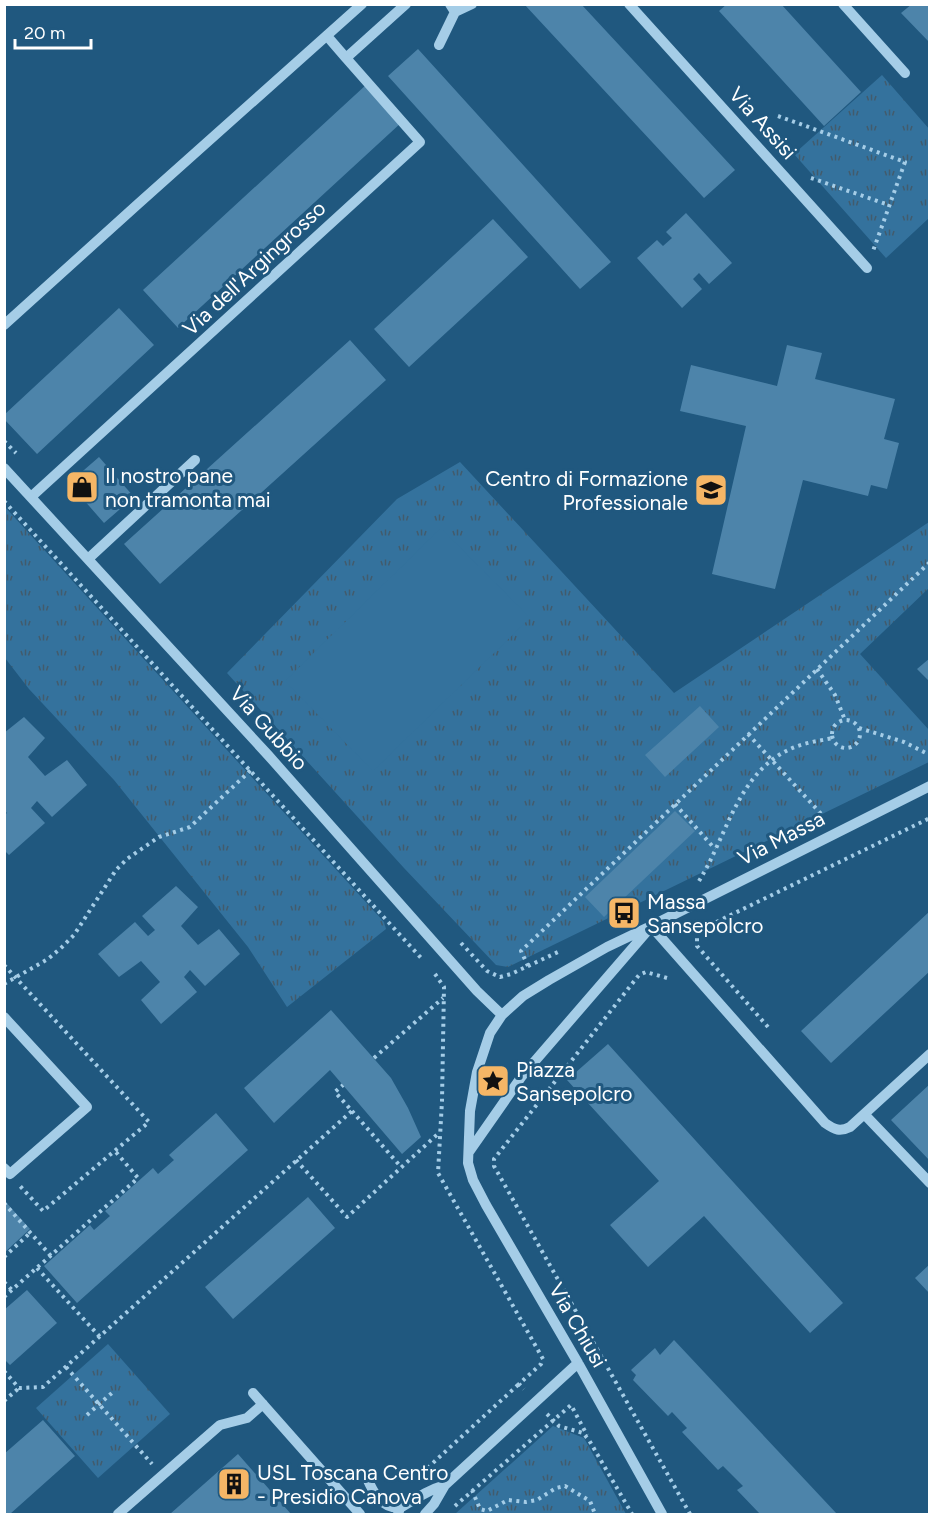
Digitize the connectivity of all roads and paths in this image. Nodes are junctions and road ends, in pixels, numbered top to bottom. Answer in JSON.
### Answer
{"nodes":[{"id":1,"x":362,"y":4,"type":"edge"},
{"id":2,"x":406,"y":4,"type":"edge"},
{"id":3,"x":472,"y":4,"type":"edge"},
{"id":4,"x":630,"y":4,"type":"edge"},
{"id":5,"x":843,"y":4,"type":"edge"},
{"id":6,"x":453,"y":8,"type":"edge"},
{"id":7,"x":327,"y":36,"type":"junction"},
{"id":8,"x":439,"y":45,"type":"dead end"},
{"id":9,"x":346,"y":58,"type":"junction"},
{"id":10,"x":905,"y":73,"type":"dead end"},
{"id":11,"x":778,"y":116,"type":"dead end"},
{"id":12,"x":811,"y":178,"type":"dead end"},
{"id":13,"x":889,"y":205,"type":"junction"},
{"id":14,"x":867,"y":268,"type":"joint"},
{"id":15,"x":4,"y":326,"type":"edge"},
{"id":16,"x":4,"y":441,"type":"edge"},
{"id":17,"x":21,"y":458,"type":"dead end"},
{"id":18,"x":195,"y":460,"type":"dead end"},
{"id":19,"x":4,"y":468,"type":"edge"},
{"id":20,"x":31,"y":497,"type":"junction"},
{"id":21,"x":4,"y":501,"type":"edge"},
{"id":22,"x":88,"y":559,"type":"junction"},
{"id":23,"x":930,"y":562,"type":"edge"},
{"id":24,"x":817,"y":669,"type":"junction"},
{"id":25,"x":845,"y":720,"type":"junction"},
{"id":26,"x":858,"y":728,"type":"junction"},
{"id":27,"x":748,"y":734,"type":"junction"},
{"id":28,"x":833,"y":738,"type":"junction"},
{"id":29,"x":930,"y":756,"type":"edge"},
{"id":30,"x":772,"y":759,"type":"junction"},
{"id":31,"x":251,"y":770,"type":"junction"},
{"id":32,"x":930,"y":786,"type":"edge"},
{"id":33,"x":675,"y":804,"type":"junction"},
{"id":34,"x":823,"y":816,"type":"dead end"},
{"id":35,"x":930,"y":818,"type":"edge"},
{"id":36,"x":715,"y":849,"type":"junction"},
{"id":37,"x":703,"y":899,"type":"junction"},
{"id":38,"x":715,"y":923,"type":"junction"},
{"id":39,"x":651,"y":926,"type":"junction"},
{"id":40,"x":459,"y":940,"type":"dead end"},
{"id":41,"x":559,"y":951,"type":"dead end"},
{"id":42,"x":528,"y":966,"type":"junction"},
{"id":43,"x":436,"y":976,"type":"dead end"},
{"id":44,"x":667,"y":978,"type":"dead end"},
{"id":45,"x":4,"y":984,"type":"edge"},
{"id":46,"x":444,"y":997,"type":"dead end"},
{"id":47,"x":502,"y":1015,"type":"junction"},
{"id":48,"x":4,"y":1017,"type":"edge"},
{"id":49,"x":773,"y":1034,"type":"dead end"},
{"id":50,"x":930,"y":1054,"type":"edge"},
{"id":51,"x":374,"y":1058,"type":"dead end"},
{"id":52,"x":343,"y":1085,"type":"dead end"},
{"id":53,"x":352,"y":1111,"type":"junction"},
{"id":54,"x":865,"y":1115,"type":"junction"},
{"id":55,"x":440,"y":1132,"type":"dead end"},
{"id":56,"x":115,"y":1151,"type":"dead end"},
{"id":57,"x":468,"y":1152,"type":"junction"},
{"id":58,"x":296,"y":1160,"type":"junction"},
{"id":59,"x":401,"y":1167,"type":"junction"},
{"id":60,"x":4,"y":1168,"type":"edge"},
{"id":61,"x":930,"y":1183,"type":"edge"},
{"id":62,"x":4,"y":1203,"type":"edge"},
{"id":63,"x":30,"y":1233,"type":"junction"},
{"id":64,"x":51,"y":1256,"type":"junction"},
{"id":65,"x":4,"y":1257,"type":"edge"},
{"id":66,"x":38,"y":1268,"type":"junction"},
{"id":67,"x":4,"y":1282,"type":"edge"},
{"id":68,"x":12,"y":1291,"type":"junction"},
{"id":69,"x":4,"y":1298,"type":"edge"},
{"id":70,"x":100,"y":1337,"type":"junction"},
{"id":71,"x":578,"y":1363,"type":"junction"},
{"id":72,"x":66,"y":1367,"type":"junction"},
{"id":73,"x":4,"y":1371,"type":"edge"},
{"id":74,"x":519,"y":1384,"type":"dead end"},
{"id":75,"x":19,"y":1388,"type":"junction"},
{"id":76,"x":113,"y":1392,"type":"dead end"},
{"id":77,"x":253,"y":1394,"type":"dead end"},
{"id":78,"x":4,"y":1401,"type":"edge"},
{"id":79,"x":99,"y":1404,"type":"junction"},
{"id":80,"x":263,"y":1404,"type":"junction"},
{"id":81,"x":87,"y":1415,"type":"dead end"},
{"id":82,"x":590,"y":1440,"type":"dead end"},
{"id":83,"x":420,"y":1475,"type":"dead end"},
{"id":84,"x":162,"y":1476,"type":"junction"},
{"id":85,"x":366,"y":1476,"type":"dead end"},
{"id":86,"x":445,"y":1485,"type":"junction"},
{"id":87,"x":472,"y":1490,"type":"junction"},
{"id":88,"x":453,"y":1508,"type":"dead end"},
{"id":89,"x":480,"y":1509,"type":"junction"},
{"id":90,"x":399,"y":1511,"type":"edge"},
{"id":91,"x":118,"y":1515,"type":"edge"},
{"id":92,"x":360,"y":1515,"type":"edge"},
{"id":93,"x":425,"y":1515,"type":"edge"},
{"id":94,"x":480,"y":1515,"type":"edge"},
{"id":95,"x":595,"y":1515,"type":"edge"},
{"id":96,"x":662,"y":1515,"type":"edge"},
{"id":97,"x":690,"y":1515,"type":"edge"}],
"edges":[{"from":1,"to":7,"type":"street"},
{"from":2,"to":9,"type":"street"},
{"from":3,"to":6,"type":"street"},
{"from":4,"to":14,"type":"street","name":"Via Assisi"},
{"from":5,"to":10,"type":"street"},
{"from":6,"to":8,"type":"street"},
{"from":7,"to":9,"type":"street","name":"Via dell'Argingrosso"},
{"from":7,"to":15,"type":"street"},
{"from":9,"to":20,"type":"street","name":"Via dell'Argingrosso"},
{"from":11,"to":13,"type":"path"},
{"from":12,"to":13,"type":"path"},
{"from":13,"to":14,"type":"path"},
{"from":16,"to":17,"type":"path"},
{"from":18,"to":22,"type":"street"},
{"from":19,"to":20,"type":"street","name":"Via Gubbio"},
{"from":20,"to":22,"type":"street","name":"Via Gubbio"},
{"from":21,"to":31,"type":"path"},
{"from":22,"to":47,"type":"street","name":"Via Gubbio"},
{"from":23,"to":24,"type":"path"},
{"from":24,"to":25,"type":"path"},
{"from":24,"to":27,"type":"path"},
{"from":25,"to":26,"type":"path"},
{"from":25,"to":28,"type":"path"},
{"from":26,"to":28,"type":"path"},
{"from":26,"to":29,"type":"path"},
{"from":27,"to":30,"type":"path"},
{"from":27,"to":33,"type":"path"},
{"from":28,"to":30,"type":"path"},
{"from":30,"to":34,"type":"path"},
{"from":30,"to":36,"type":"path"},
{"from":31,"to":43,"type":"path"},
{"from":31,"to":45,"type":"path"},
{"from":32,"to":37,"type":"street","name":"Via Massa"},
{"from":33,"to":36,"type":"path"},
{"from":33,"to":42,"type":"path"},
{"from":35,"to":38,"type":"path"},
{"from":36,"to":37,"type":"path"},
{"from":37,"to":38,"type":"path"},
{"from":37,"to":39,"type":"street","name":"Via Massa"},
{"from":38,"to":49,"type":"path"},
{"from":39,"to":47,"type":"street"},
{"from":39,"to":54,"type":"street"},
{"from":39,"to":57,"type":"street"},
{"from":40,"to":42,"type":"path"},
{"from":41,"to":42,"type":"path"},
{"from":44,"to":97,"type":"path"},
{"from":46,"to":51,"type":"path"},
{"from":47,"to":57,"type":"street"},
{"from":48,"to":60,"type":"street"},
{"from":50,"to":54,"type":"street"},
{"from":52,"to":53,"type":"path"},
{"from":53,"to":58,"type":"path"},
{"from":53,"to":59,"type":"path"},
{"from":54,"to":61,"type":"street"},
{"from":55,"to":59,"type":"path"},
{"from":56,"to":64,"type":"path"},
{"from":57,"to":71,"type":"street","name":"Via Chiusi"},
{"from":58,"to":59,"type":"path"},
{"from":58,"to":70,"type":"path"},
{"from":62,"to":63,"type":"path"},
{"from":63,"to":64,"type":"path"},
{"from":63,"to":65,"type":"path"},
{"from":64,"to":66,"type":"path"},
{"from":66,"to":68,"type":"path"},
{"from":66,"to":70,"type":"path"},
{"from":67,"to":68,"type":"path"},
{"from":68,"to":69,"type":"path"},
{"from":70,"to":72,"type":"path"},
{"from":71,"to":86,"type":"street"},
{"from":71,"to":96,"type":"street","name":"Via Chiusi"},
{"from":72,"to":75,"type":"path"},
{"from":72,"to":79,"type":"path"},
{"from":73,"to":75,"type":"path"},
{"from":74,"to":83,"type":"path"},
{"from":75,"to":78,"type":"path"},
{"from":76,"to":79,"type":"path"},
{"from":77,"to":80,"type":"street"},
{"from":79,"to":81,"type":"path"},
{"from":79,"to":84,"type":"path"},
{"from":80,"to":84,"type":"street"},
{"from":80,"to":92,"type":"street"},
{"from":82,"to":87,"type":"path"},
{"from":84,"to":91,"type":"street"},
{"from":85,"to":90,"type":"street"},
{"from":86,"to":90,"type":"street"},
{"from":86,"to":93,"type":"street"},
{"from":87,"to":88,"type":"path"},
{"from":87,"to":89,"type":"path"},
{"from":89,"to":94,"type":"path"},
{"from":89,"to":95,"type":"path"}]}
